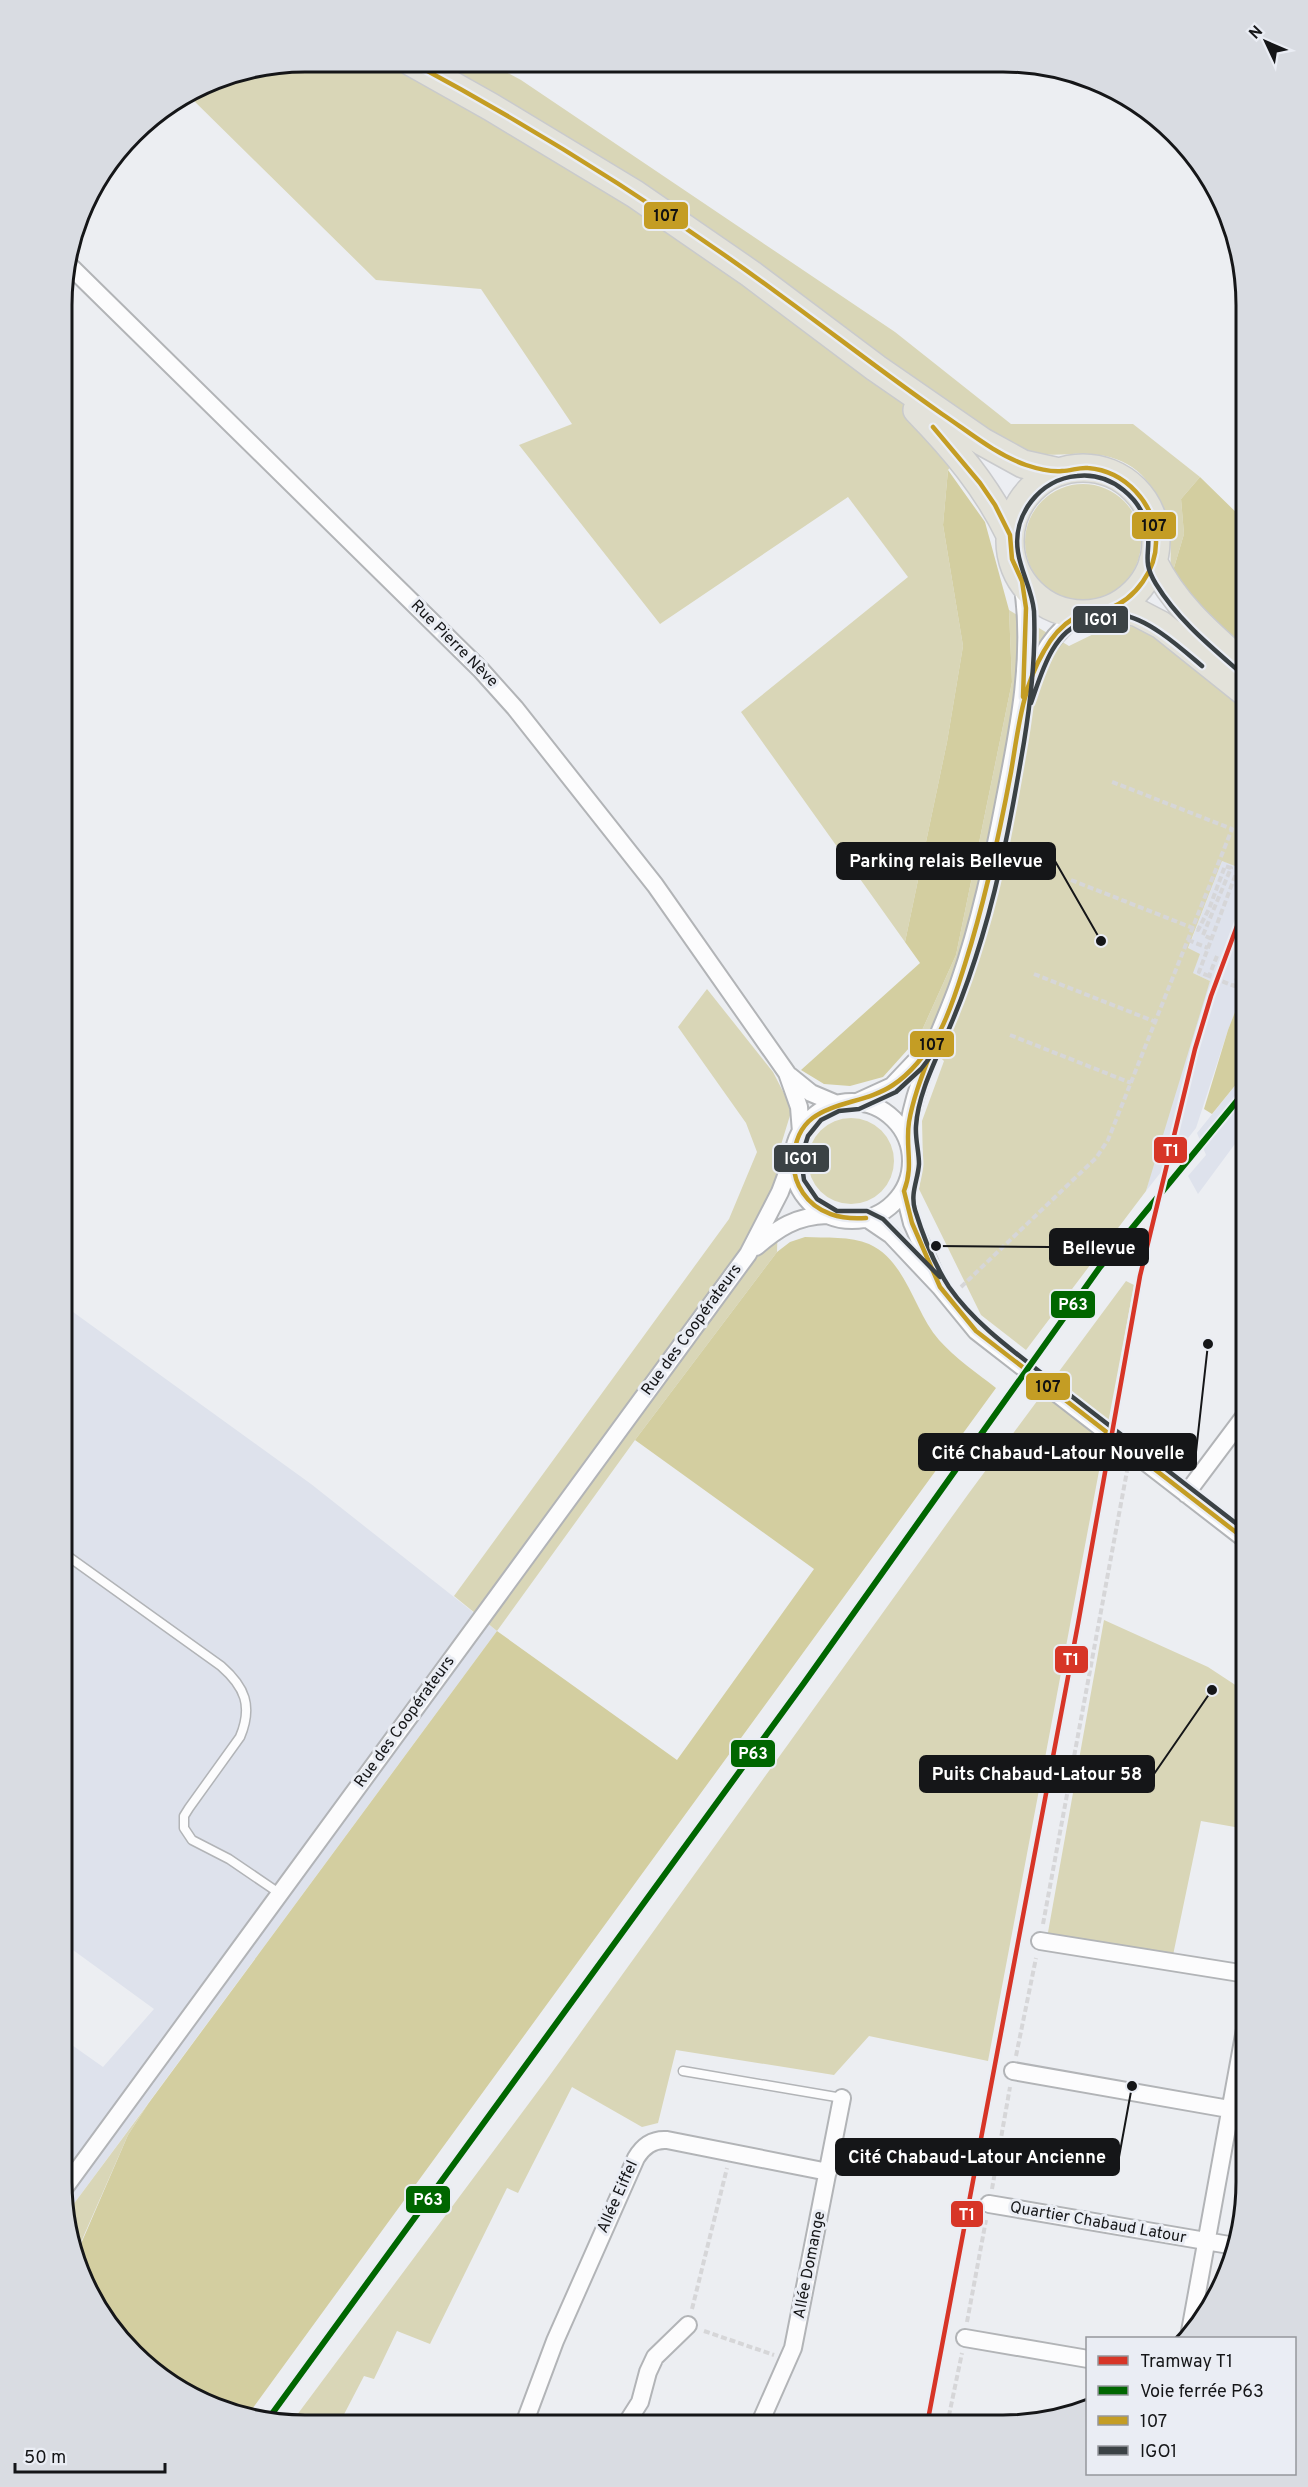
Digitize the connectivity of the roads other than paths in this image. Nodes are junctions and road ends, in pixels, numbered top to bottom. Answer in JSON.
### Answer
{"nodes":[{"id":1,"x":429,"y":72,"type":"edge"},
{"id":2,"x":74,"y":270,"type":"edge"},
{"id":3,"x":876,"y":368,"type":"junction"},
{"id":4,"x":1059,"y":472,"type":"junction"},
{"id":5,"x":1010,"y":535,"type":"junction"},
{"id":6,"x":1153,"y":561,"type":"junction"},
{"id":7,"x":1022,"y":581,"type":"junction"},
{"id":8,"x":1114,"y":607,"type":"junction"},
{"id":9,"x":1081,"y":614,"type":"junction"},
{"id":10,"x":1236,"y":658,"type":"edge"},
{"id":11,"x":1236,"y":685,"type":"edge"},
{"id":12,"x":1022,"y":705,"type":"junction"},
{"id":13,"x":936,"y":1037,"type":"junction"},
{"id":14,"x":787,"y":1073,"type":"junction"},
{"id":15,"x":857,"y":1102,"type":"junction"},
{"id":16,"x":837,"y":1104,"type":"junction"},
{"id":17,"x":801,"y":1132,"type":"junction"},
{"id":18,"x":907,"y":1138,"type":"junction"},
{"id":19,"x":793,"y":1157,"type":"junction"},
{"id":20,"x":904,"y":1191,"type":"junction"},
{"id":21,"x":827,"y":1215,"type":"junction"},
{"id":22,"x":866,"y":1218,"type":"junction"},
{"id":23,"x":748,"y":1254,"type":"junction"},
{"id":24,"x":944,"y":1293,"type":"junction"},
{"id":25,"x":1236,"y":1427,"type":"edge"},
{"id":26,"x":1186,"y":1494,"type":"junction"},
{"id":27,"x":1236,"y":1532,"type":"edge"},
{"id":28,"x":72,"y":1558,"type":"edge"},
{"id":29,"x":279,"y":1893,"type":"junction"},
{"id":30,"x":1040,"y":1941,"type":"dead end"},
{"id":31,"x":1236,"y":1972,"type":"edge"},
{"id":32,"x":683,"y":2071,"type":"dead end"},
{"id":33,"x":1013,"y":2071,"type":"dead end"},
{"id":34,"x":842,"y":2098,"type":"joint"},
{"id":35,"x":1236,"y":2110,"type":"edge"},
{"id":36,"x":1236,"y":2118,"type":"edge"},
{"id":37,"x":828,"y":2172,"type":"junction"},
{"id":38,"x":72,"y":2178,"type":"edge"},
{"id":39,"x":989,"y":2204,"type":"dead end"},
{"id":40,"x":1206,"y":2241,"type":"junction"},
{"id":41,"x":1227,"y":2245,"type":"edge"},
{"id":42,"x":1192,"y":2318,"type":"edge"},
{"id":43,"x":687,"y":2325,"type":"road end"},
{"id":44,"x":965,"y":2338,"type":"dead end"},
{"id":45,"x":1086,"y":2359,"type":"edge"},
{"id":46,"x":527,"y":2415,"type":"edge"},
{"id":47,"x":632,"y":2415,"type":"edge"},
{"id":48,"x":763,"y":2415,"type":"edge"}],
"edges":[{"from":1,"to":3,"type":"main road"},
{"from":2,"to":14,"type":"street","name":"Rue Pierre Nève"},
{"from":3,"to":4,"type":"main road"},
{"from":3,"to":5,"type":"main road"},
{"from":4,"to":5,"type":"main road"},
{"from":4,"to":6,"type":"main road"},
{"from":5,"to":7,"type":"main road"},
{"from":6,"to":8,"type":"main road"},
{"from":6,"to":10,"type":"main road"},
{"from":7,"to":9,"type":"main road"},
{"from":7,"to":12,"type":"street"},
{"from":8,"to":9,"type":"main road"},
{"from":8,"to":11,"type":"main road"},
{"from":9,"to":12,"type":"street"},
{"from":12,"to":13,"type":"street"},
{"from":13,"to":15,"type":"street"},
{"from":13,"to":18,"type":"street"},
{"from":14,"to":16,"type":"street","name":"Rue Pierre Nève"},
{"from":14,"to":17,"type":"street","name":"Rue Pierre Nève"},
{"from":15,"to":16,"type":"street"},
{"from":15,"to":18,"type":"street"},
{"from":16,"to":17,"type":"street"},
{"from":17,"to":19,"type":"street"},
{"from":18,"to":20,"type":"street"},
{"from":19,"to":21,"type":"street"},
{"from":19,"to":23,"type":"street","name":"Rue des Coopérateurs"},
{"from":20,"to":22,"type":"street"},
{"from":20,"to":24,"type":"street"},
{"from":21,"to":22,"type":"street"},
{"from":21,"to":23,"type":"street","name":"Rue des Coopérateurs"},
{"from":22,"to":24,"type":"street"},
{"from":23,"to":29,"type":"street","name":"Rue des Coopérateurs"},
{"from":24,"to":26,"type":"street"},
{"from":25,"to":26,"type":"street"},
{"from":26,"to":27,"type":"street"},
{"from":28,"to":29,"type":"lane"},
{"from":29,"to":38,"type":"street","name":"Rue des Coopérateurs"},
{"from":30,"to":31,"type":"street"},
{"from":32,"to":34,"type":"lane"},
{"from":33,"to":35,"type":"street"},
{"from":34,"to":37,"type":"street","name":"Allée Domange"},
{"from":36,"to":40,"type":"street","name":"Quartier Chabaud Latour"},
{"from":37,"to":46,"type":"street","name":"Allée Eiffel"},
{"from":37,"to":48,"type":"street","name":"Allée Domange"},
{"from":39,"to":40,"type":"street","name":"Quartier Chabaud Latour"},
{"from":40,"to":41,"type":"street","name":"Quartier Chabaud Latour"},
{"from":40,"to":42,"type":"street","name":"Quartier Chabaud Latour"},
{"from":43,"to":47,"type":"street"},
{"from":44,"to":45,"type":"street"}]}
